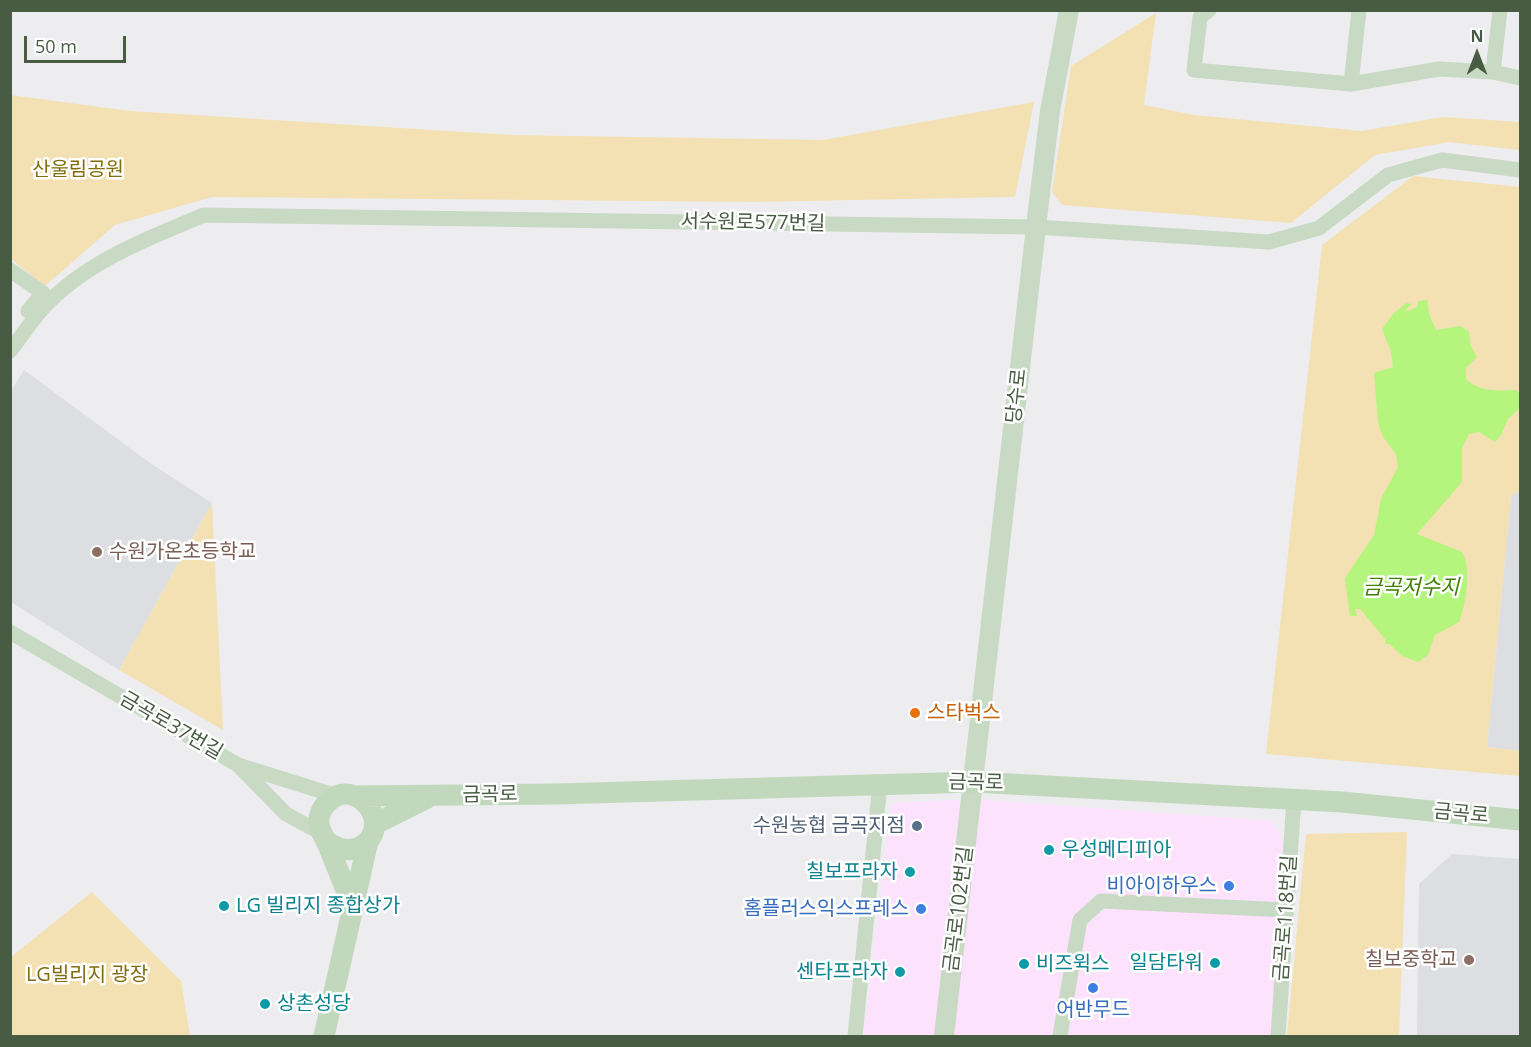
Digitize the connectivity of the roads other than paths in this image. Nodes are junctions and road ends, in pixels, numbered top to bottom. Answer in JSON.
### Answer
{"nodes":[{"id":1,"x":1069,"y":10,"type":"edge"},
{"id":2,"x":1209,"y":10,"type":"edge"},
{"id":3,"x":1359,"y":10,"type":"edge"},
{"id":4,"x":1500,"y":10,"type":"edge"},
{"id":5,"x":1493,"y":72,"type":"junction"},
{"id":6,"x":1521,"y":78,"type":"edge"},
{"id":7,"x":1351,"y":84,"type":"junction"},
{"id":8,"x":1521,"y":170,"type":"edge"},
{"id":9,"x":1035,"y":227,"type":"junction"},
{"id":10,"x":10,"y":270,"type":"edge"},
{"id":11,"x":10,"y":280,"type":"edge"},
{"id":12,"x":40,"y":304,"type":"junction"},
{"id":13,"x":10,"y":333,"type":"edge"},
{"id":14,"x":10,"y":351,"type":"edge"},
{"id":15,"x":10,"y":632,"type":"edge"},
{"id":16,"x":238,"y":765,"type":"junction"},
{"id":17,"x":974,"y":782,"type":"junction"},
{"id":18,"x":880,"y":783,"type":"junction"},
{"id":19,"x":346,"y":796,"type":"junction"},
{"id":20,"x":430,"y":796,"type":"junction"},
{"id":21,"x":1294,"y":799,"type":"junction"},
{"id":22,"x":1521,"y":820,"type":"edge"},
{"id":23,"x":371,"y":833,"type":"junction"},
{"id":24,"x":324,"y":837,"type":"junction"},
{"id":25,"x":352,"y":905,"type":"junction"},
{"id":26,"x":1286,"y":910,"type":"junction"},
{"id":27,"x":324,"y":1036,"type":"edge"},
{"id":28,"x":855,"y":1036,"type":"edge"},
{"id":29,"x":944,"y":1036,"type":"edge"},
{"id":30,"x":1060,"y":1036,"type":"edge"},
{"id":31,"x":1278,"y":1036,"type":"edge"}],
"edges":[{"from":1,"to":9,"type":"street","name":"당수로"},
{"from":2,"to":7,"type":"street"},
{"from":3,"to":7,"type":"street"},
{"from":4,"to":5,"type":"street"},
{"from":5,"to":6,"type":"street"},
{"from":5,"to":7,"type":"street"},
{"from":8,"to":9,"type":"street","name":"서수원로577번길"},
{"from":9,"to":12,"type":"street","name":"서수원로577번길"},
{"from":9,"to":17,"type":"street","name":"당수로"},
{"from":10,"to":12,"type":"street"},
{"from":11,"to":12,"type":"street"},
{"from":12,"to":13,"type":"street"},
{"from":12,"to":14,"type":"street","name":"서수원로577번길"},
{"from":15,"to":16,"type":"street","name":"금곡로37번길"},
{"from":16,"to":19,"type":"street"},
{"from":16,"to":24,"type":"street","name":"금곡로37번길"},
{"from":17,"to":18,"type":"main road","name":"금곡로"},
{"from":17,"to":21,"type":"main road","name":"금곡로"},
{"from":17,"to":29,"type":"street","name":"금곡로102번길"},
{"from":18,"to":20,"type":"main road","name":"금곡로"},
{"from":18,"to":28,"type":"street"},
{"from":19,"to":20,"type":"main road","name":"금곡로"},
{"from":19,"to":23,"type":"main road"},
{"from":19,"to":24,"type":"main road"},
{"from":20,"to":23,"type":"main road","name":"금곡로"},
{"from":21,"to":22,"type":"main road","name":"금곡로"},
{"from":21,"to":26,"type":"street","name":"금곡로118번길"},
{"from":23,"to":24,"type":"main road"},
{"from":23,"to":25,"type":"main road"},
{"from":24,"to":25,"type":"main road"},
{"from":25,"to":27,"type":"main road"},
{"from":26,"to":30,"type":"street"},
{"from":26,"to":31,"type":"street","name":"금곡로118번길"}]}
